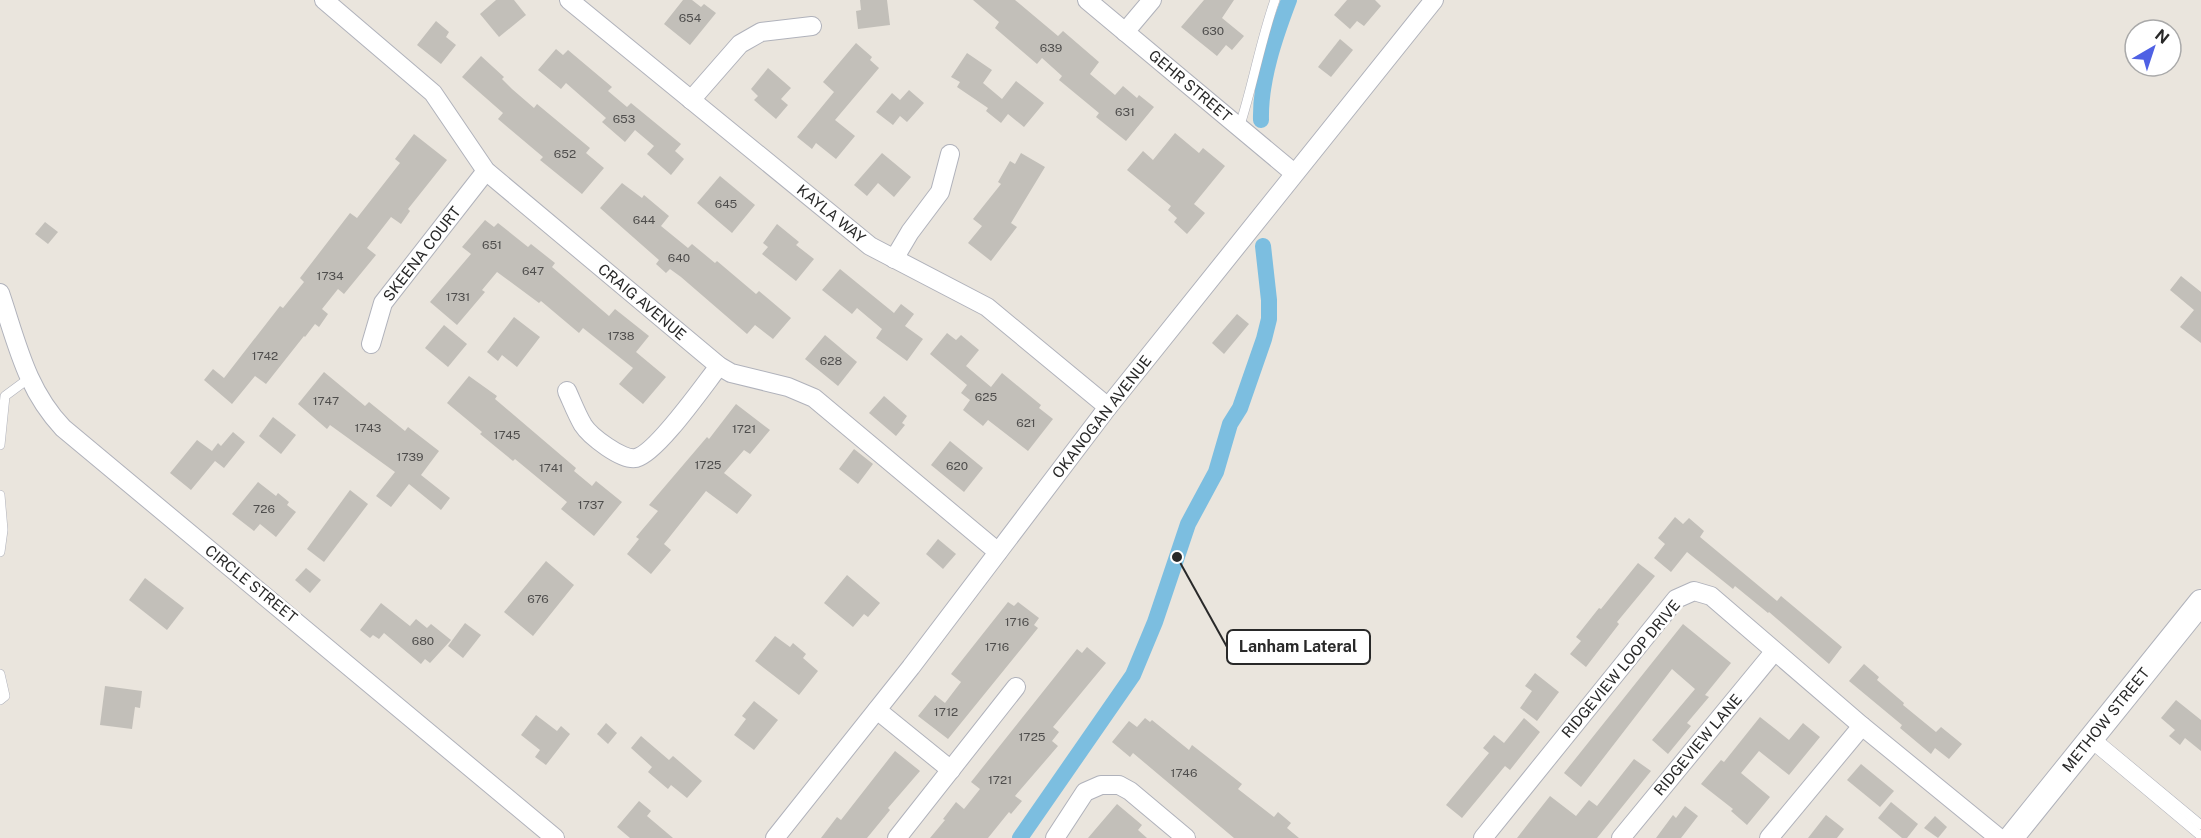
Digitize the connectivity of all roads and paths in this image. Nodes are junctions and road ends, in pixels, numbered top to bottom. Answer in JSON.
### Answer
{"nodes":[{"id":1,"x":324,"y":0,"type":"edge"},
{"id":2,"x":569,"y":0,"type":"edge"},
{"id":3,"x":1087,"y":0,"type":"edge"},
{"id":4,"x":1152,"y":0,"type":"edge"},
{"id":5,"x":1275,"y":0,"type":"edge"},
{"id":6,"x":1434,"y":0,"type":"edge"},
{"id":7,"x":812,"y":26,"type":"dead end"},
{"id":8,"x":1125,"y":32,"type":"junction"},
{"id":9,"x":691,"y":100,"type":"junction"},
{"id":10,"x":1239,"y":128,"type":"junction"},
{"id":11,"x":950,"y":154,"type":"dead end"},
{"id":12,"x":486,"y":171,"type":"junction"},
{"id":13,"x":1294,"y":173,"type":"junction"},
{"id":14,"x":894,"y":259,"type":"junction"},
{"id":15,"x":0,"y":293,"type":"edge"},
{"id":16,"x":371,"y":344,"type":"dead end"},
{"id":17,"x":719,"y":366,"type":"junction"},
{"id":18,"x":28,"y":379,"type":"junction"},
{"id":19,"x":567,"y":392,"type":"dead end"},
{"id":20,"x":1108,"y":407,"type":"junction"},
{"id":21,"x":0,"y":445,"type":"edge"},
{"id":22,"x":0,"y":495,"type":"edge"},
{"id":23,"x":0,"y":552,"type":"edge"},
{"id":24,"x":998,"y":552,"type":"junction"},
{"id":25,"x":2201,"y":602,"type":"edge"},
{"id":26,"x":1774,"y":652,"type":"junction"},
{"id":27,"x":0,"y":674,"type":"edge"},
{"id":28,"x":1017,"y":687,"type":"dead end"},
{"id":29,"x":0,"y":700,"type":"edge"},
{"id":30,"x":877,"y":710,"type":"junction"},
{"id":31,"x":1862,"y":726,"type":"junction"},
{"id":32,"x":2091,"y":739,"type":"junction"},
{"id":33,"x":951,"y":770,"type":"junction"},
{"id":34,"x":2201,"y":825,"type":"edge"},
{"id":35,"x":2201,"y":836,"type":"edge"},
{"id":36,"x":555,"y":838,"type":"edge"},
{"id":37,"x":775,"y":838,"type":"edge"},
{"id":38,"x":897,"y":838,"type":"edge"},
{"id":39,"x":1055,"y":838,"type":"edge"},
{"id":40,"x":1186,"y":838,"type":"edge"},
{"id":41,"x":1483,"y":838,"type":"edge"},
{"id":42,"x":1621,"y":838,"type":"edge"},
{"id":43,"x":1769,"y":838,"type":"edge"},
{"id":44,"x":1999,"y":838,"type":"edge"},
{"id":45,"x":2011,"y":838,"type":"edge"}],
"edges":[{"from":1,"to":12,"type":"street","name":"CRAIG AVENUE"},
{"from":2,"to":9,"type":"street","name":"KAYLA WAY"},
{"from":3,"to":8,"type":"street","name":"GEHR STREET"},
{"from":4,"to":8,"type":"street"},
{"from":5,"to":10,"type":"lane"},
{"from":6,"to":13,"type":"street","name":"OKANOGAN AVENUE"},
{"from":7,"to":9,"type":"street"},
{"from":8,"to":10,"type":"street","name":"GEHR STREET"},
{"from":9,"to":14,"type":"street","name":"KAYLA WAY"},
{"from":10,"to":13,"type":"street","name":"GEHR STREET"},
{"from":11,"to":14,"type":"street"},
{"from":12,"to":16,"type":"street","name":"SKEENA COURT"},
{"from":12,"to":17,"type":"street","name":"CRAIG AVENUE"},
{"from":13,"to":20,"type":"street","name":"OKANOGAN AVENUE"},
{"from":14,"to":20,"type":"street","name":"KAYLA WAY"},
{"from":15,"to":18,"type":"street","name":"CIRCLE STREET"},
{"from":17,"to":19,"type":"street"},
{"from":17,"to":24,"type":"street","name":"CRAIG AVENUE"},
{"from":18,"to":21,"type":"lane"},
{"from":18,"to":36,"type":"street","name":"CIRCLE STREET"},
{"from":20,"to":24,"type":"street","name":"OKANOGAN AVENUE"},
{"from":22,"to":23,"type":"lane"},
{"from":24,"to":30,"type":"street","name":"OKANOGAN AVENUE"},
{"from":25,"to":32,"type":"street","name":"METHOW STREET"},
{"from":26,"to":31,"type":"street","name":"RIDGEVIEW LOOP DRIVE"},
{"from":26,"to":41,"type":"street","name":"RIDGEVIEW LOOP DRIVE"},
{"from":26,"to":42,"type":"street","name":"RIDGEVIEW LANE"},
{"from":27,"to":29,"type":"lane"},
{"from":28,"to":33,"type":"street"},
{"from":30,"to":33,"type":"street"},
{"from":30,"to":37,"type":"street","name":"OKANOGAN AVENUE"},
{"from":31,"to":43,"type":"street"},
{"from":31,"to":44,"type":"street","name":"RIDGEVIEW LOOP DRIVE"},
{"from":32,"to":34,"type":"lane"},
{"from":32,"to":35,"type":"lane"},
{"from":32,"to":45,"type":"street","name":"METHOW STREET"},
{"from":33,"to":38,"type":"street"},
{"from":39,"to":40,"type":"street"}]}
